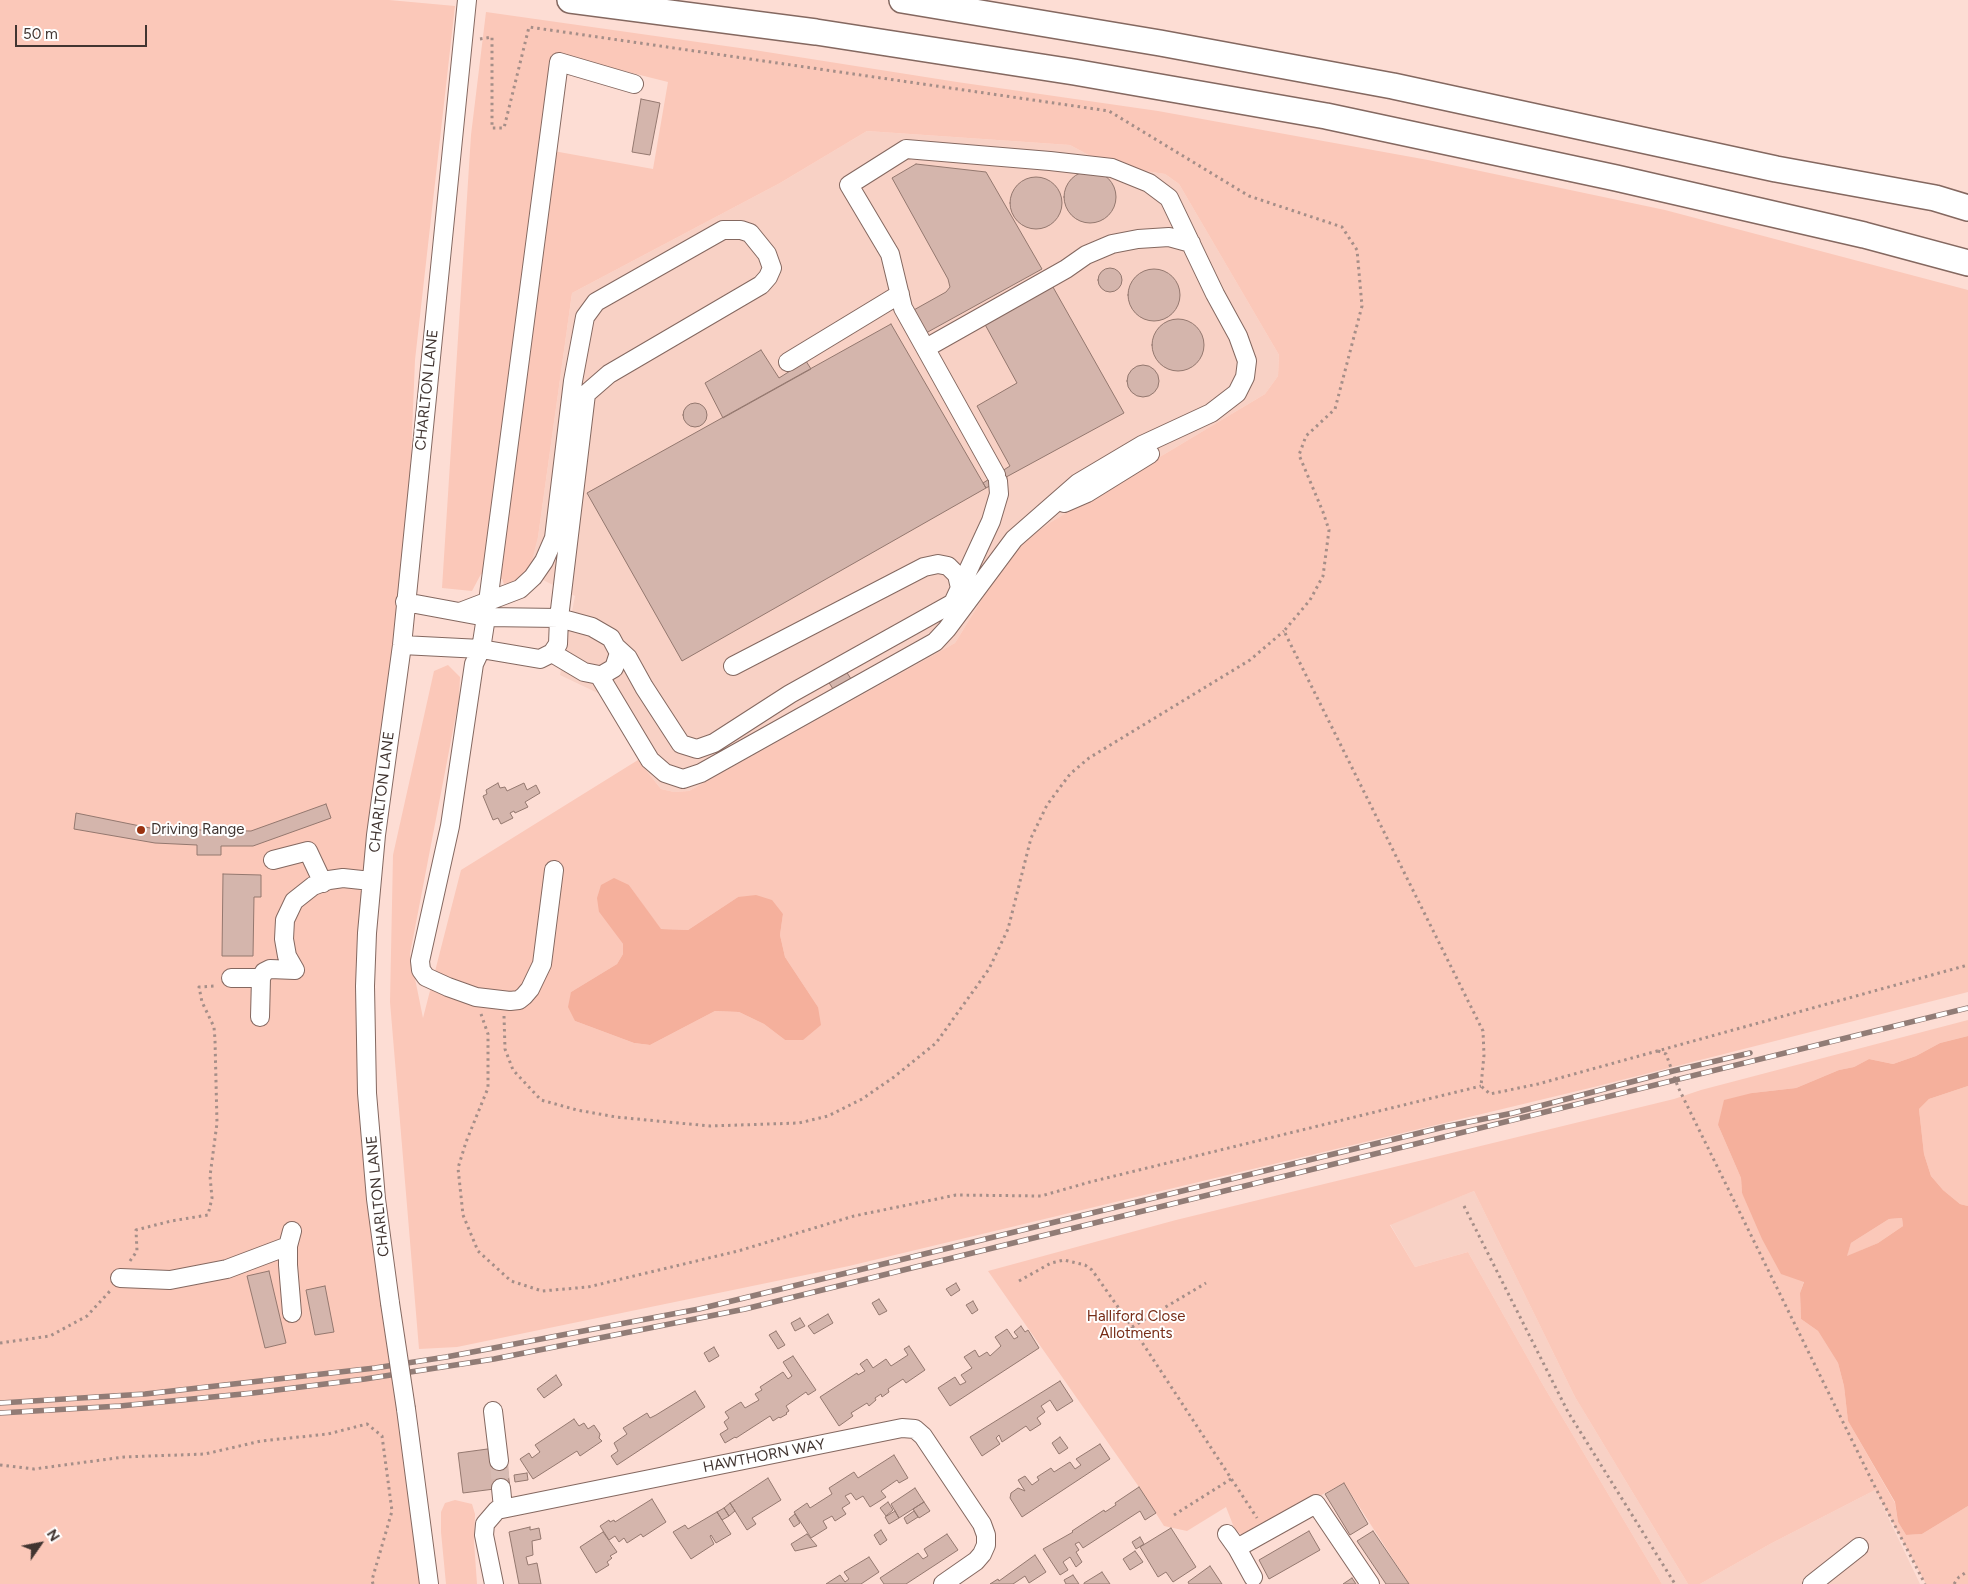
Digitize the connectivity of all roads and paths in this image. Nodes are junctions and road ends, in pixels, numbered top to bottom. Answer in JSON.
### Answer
{"nodes":[{"id":1,"x":467,"y":0,"type":"edge"},
{"id":2,"x":570,"y":0,"type":"edge"},
{"id":3,"x":902,"y":0,"type":"edge"},
{"id":4,"x":462,"y":40,"type":"junction"},
{"id":5,"x":634,"y":84,"type":"dead end"},
{"id":6,"x":1968,"y":208,"type":"edge"},
{"id":7,"x":1190,"y":243,"type":"junction"},
{"id":8,"x":1968,"y":263,"type":"edge"},
{"id":9,"x":900,"y":294,"type":"junction"},
{"id":10,"x":926,"y":348,"type":"junction"},
{"id":11,"x":788,"y":362,"type":"dead end"},
{"id":12,"x":966,"y":592,"type":"junction"},
{"id":13,"x":406,"y":602,"type":"junction"},
{"id":14,"x":487,"y":609,"type":"junction"},
{"id":15,"x":559,"y":618,"type":"junction"},
{"id":16,"x":1284,"y":631,"type":"junction"},
{"id":17,"x":402,"y":645,"type":"junction"},
{"id":18,"x":481,"y":648,"type":"junction"},
{"id":19,"x":617,"y":648,"type":"junction"},
{"id":20,"x":552,"y":653,"type":"junction"},
{"id":21,"x":733,"y":666,"type":"dead end"},
{"id":22,"x":599,"y":675,"type":"junction"},
{"id":23,"x":272,"y":860,"type":"dead end"},
{"id":24,"x":554,"y":870,"type":"dead end"},
{"id":25,"x":371,"y":881,"type":"junction"},
{"id":26,"x":323,"y":882,"type":"junction"},
{"id":27,"x":1968,"y":965,"type":"edge"},
{"id":28,"x":261,"y":978,"type":"junction"},
{"id":29,"x":223,"y":982,"type":"joint"},
{"id":30,"x":476,"y":997,"type":"junction"},
{"id":31,"x":506,"y":1001,"type":"junction"},
{"id":32,"x":260,"y":1017,"type":"dead end"},
{"id":33,"x":1657,"y":1051,"type":"junction"},
{"id":34,"x":1481,"y":1086,"type":"junction"},
{"id":35,"x":1464,"y":1206,"type":"dead end"},
{"id":36,"x":120,"y":1278,"type":"junction"},
{"id":37,"x":1019,"y":1281,"type":"dead end"},
{"id":38,"x":1206,"y":1283,"type":"dead end"},
{"id":39,"x":292,"y":1313,"type":"dead end"},
{"id":40,"x":1132,"y":1327,"type":"junction"},
{"id":41,"x":0,"y":1343,"type":"edge"},
{"id":42,"x":493,"y":1411,"type":"dead end"},
{"id":43,"x":499,"y":1461,"type":"tunnel mouth"},
{"id":44,"x":0,"y":1465,"type":"edge"},
{"id":45,"x":1231,"y":1479,"type":"junction"},
{"id":46,"x":501,"y":1488,"type":"tunnel mouth"},
{"id":47,"x":503,"y":1508,"type":"junction"},
{"id":48,"x":1174,"y":1515,"type":"dead end"},
{"id":49,"x":1269,"y":1531,"type":"junction"},
{"id":50,"x":1227,"y":1534,"type":"dead end"},
{"id":51,"x":1859,"y":1547,"type":"dead end"},
{"id":52,"x":1237,"y":1548,"type":"junction"},
{"id":53,"x":1968,"y":1571,"type":"edge"},
{"id":54,"x":1253,"y":1577,"type":"dead end"},
{"id":55,"x":374,"y":1584,"type":"edge"},
{"id":56,"x":429,"y":1584,"type":"edge"},
{"id":57,"x":494,"y":1584,"type":"edge"},
{"id":58,"x":943,"y":1584,"type":"edge"},
{"id":59,"x":1370,"y":1584,"type":"edge"},
{"id":60,"x":1675,"y":1584,"type":"edge"},
{"id":61,"x":1812,"y":1584,"type":"edge"},
{"id":62,"x":1925,"y":1584,"type":"edge"},
{"id":63,"x":1954,"y":1584,"type":"edge"}],
"edges":[{"from":1,"to":4,"type":"street","name":"CHARLTON LANE"},
{"from":2,"to":8,"type":"highway"},
{"from":3,"to":6,"type":"highway"},
{"from":4,"to":13,"type":"street","name":"CHARLTON LANE"},
{"from":4,"to":16,"type":"path"},
{"from":5,"to":14,"type":"street"},
{"from":7,"to":9,"type":"street"},
{"from":7,"to":10,"type":"street"},
{"from":7,"to":12,"type":"street"},
{"from":9,"to":10,"type":"street"},
{"from":9,"to":11,"type":"street"},
{"from":10,"to":12,"type":"street"},
{"from":12,"to":19,"type":"street"},
{"from":12,"to":21,"type":"street"},
{"from":12,"to":22,"type":"street"},
{"from":13,"to":14,"type":"street"},
{"from":13,"to":17,"type":"street","name":"CHARLTON LANE"},
{"from":14,"to":15,"type":"street"},
{"from":14,"to":15,"type":"street"},
{"from":14,"to":18,"type":"street"},
{"from":15,"to":19,"type":"street"},
{"from":15,"to":20,"type":"street"},
{"from":16,"to":31,"type":"path"},
{"from":16,"to":34,"type":"path"},
{"from":17,"to":18,"type":"street"},
{"from":17,"to":25,"type":"street","name":"CHARLTON LANE"},
{"from":18,"to":20,"type":"street"},
{"from":18,"to":30,"type":"street"},
{"from":19,"to":22,"type":"street"},
{"from":20,"to":22,"type":"street"},
{"from":23,"to":26,"type":"street"},
{"from":24,"to":31,"type":"street"},
{"from":25,"to":26,"type":"street"},
{"from":25,"to":56,"type":"street","name":"CHARLTON LANE","bridge":true},
{"from":26,"to":28,"type":"street"},
{"from":27,"to":33,"type":"path"},
{"from":28,"to":29,"type":"street"},
{"from":28,"to":32,"type":"street"},
{"from":29,"to":36,"type":"path"},
{"from":30,"to":31,"type":"street"},
{"from":30,"to":34,"type":"path"},
{"from":33,"to":34,"type":"path"},
{"from":33,"to":62,"type":"path"},
{"from":35,"to":60,"type":"path"},
{"from":36,"to":39,"type":"street"},
{"from":36,"to":41,"type":"path"},
{"from":37,"to":40,"type":"path"},
{"from":38,"to":40,"type":"path"},
{"from":40,"to":45,"type":"path"},
{"from":42,"to":43,"type":"street"},
{"from":44,"to":55,"type":"path"},
{"from":45,"to":48,"type":"path"},
{"from":45,"to":49,"type":"path"},
{"from":46,"to":47,"type":"street"},
{"from":47,"to":57,"type":"street"},
{"from":47,"to":58,"type":"street","name":"HAWTHORN WAY"},
{"from":49,"to":52,"type":"street"},
{"from":49,"to":59,"type":"street"},
{"from":50,"to":52,"type":"street"},
{"from":51,"to":61,"type":"street"},
{"from":52,"to":54,"type":"street"},
{"from":53,"to":63,"type":"path"}]}
